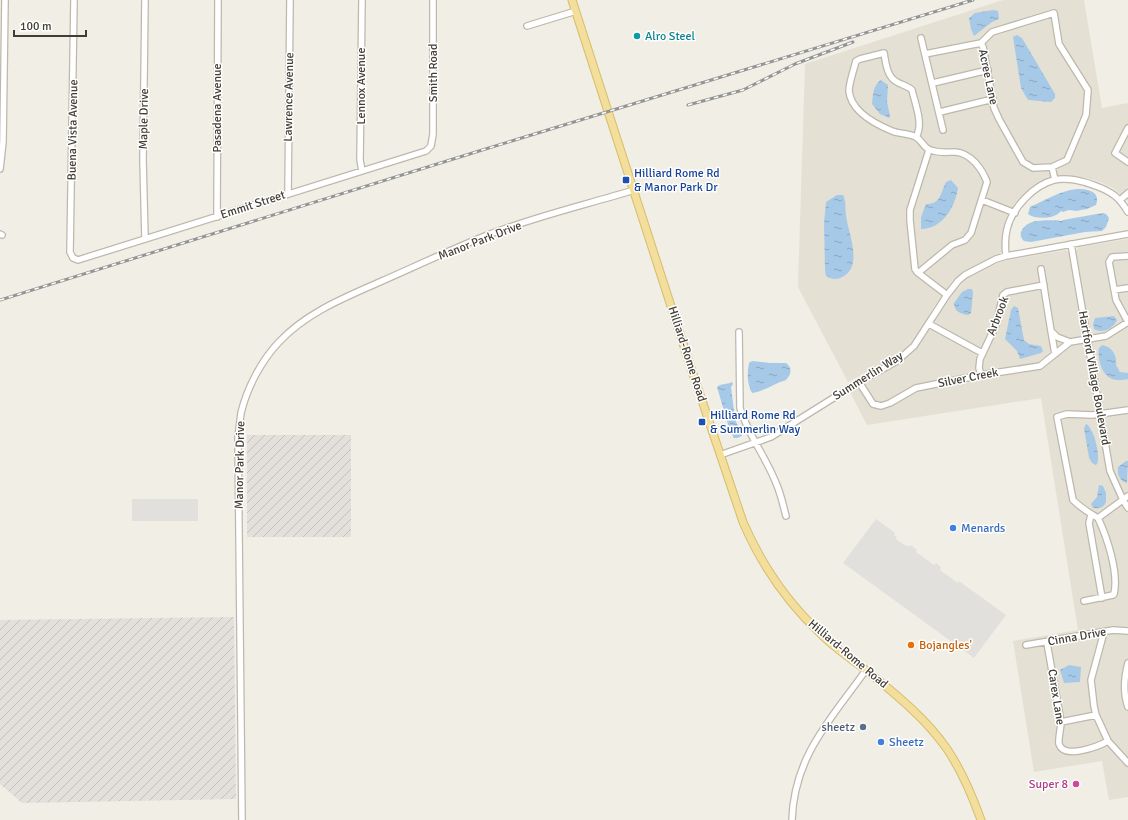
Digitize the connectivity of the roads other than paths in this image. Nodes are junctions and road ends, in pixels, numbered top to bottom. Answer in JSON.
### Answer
{"nodes":[{"id":1,"x":5,"y":0,"type":"edge"},
{"id":2,"x":74,"y":0,"type":"edge"},
{"id":3,"x":146,"y":0,"type":"edge"},
{"id":4,"x":218,"y":0,"type":"edge"},
{"id":5,"x":290,"y":0,"type":"edge"},
{"id":6,"x":362,"y":0,"type":"edge"},
{"id":7,"x":433,"y":0,"type":"edge"},
{"id":8,"x":572,"y":0,"type":"edge"},
{"id":9,"x":576,"y":11,"type":"junction"},
{"id":10,"x":527,"y":26,"type":"dead end"},
{"id":11,"x":921,"y":38,"type":"dead end"},
{"id":12,"x":981,"y":43,"type":"junction"},
{"id":13,"x":925,"y":54,"type":"junction"},
{"id":14,"x":988,"y":70,"type":"junction"},
{"id":15,"x":933,"y":83,"type":"junction"},
{"id":16,"x":993,"y":99,"type":"junction"},
{"id":17,"x":940,"y":112,"type":"junction"},
{"id":18,"x":1128,"y":128,"type":"edge"},
{"id":19,"x":943,"y":130,"type":"dead end"},
{"id":20,"x":916,"y":137,"type":"junction"},
{"id":21,"x":431,"y":146,"type":"joint"},
{"id":22,"x":929,"y":150,"type":"junction"},
{"id":23,"x":1128,"y":162,"type":"edge"},
{"id":24,"x":1052,"y":167,"type":"junction"},
{"id":25,"x":0,"y":169,"type":"edge"},
{"id":26,"x":362,"y":171,"type":"junction"},
{"id":27,"x":1055,"y":180,"type":"junction"},
{"id":28,"x":634,"y":190,"type":"junction"},
{"id":29,"x":1128,"y":193,"type":"edge"},
{"id":30,"x":288,"y":194,"type":"junction"},
{"id":31,"x":982,"y":200,"type":"junction"},
{"id":32,"x":1120,"y":200,"type":"junction"},
{"id":33,"x":1128,"y":212,"type":"edge"},
{"id":34,"x":1014,"y":213,"type":"junction"},
{"id":35,"x":217,"y":217,"type":"junction"},
{"id":36,"x":1128,"y":234,"type":"edge"},
{"id":37,"x":145,"y":239,"type":"junction"},
{"id":38,"x":1071,"y":244,"type":"junction"},
{"id":39,"x":1006,"y":256,"type":"junction"},
{"id":40,"x":1128,"y":256,"type":"edge"},
{"id":41,"x":73,"y":258,"type":"joint"},
{"id":42,"x":1041,"y":269,"type":"dead end"},
{"id":43,"x":918,"y":273,"type":"junction"},
{"id":44,"x":1044,"y":285,"type":"junction"},
{"id":45,"x":1128,"y":288,"type":"edge"},
{"id":46,"x":1114,"y":290,"type":"junction"},
{"id":47,"x":947,"y":295,"type":"junction"},
{"id":48,"x":1128,"y":322,"type":"edge"},
{"id":49,"x":929,"y":324,"type":"junction"},
{"id":50,"x":1051,"y":331,"type":"junction"},
{"id":51,"x":739,"y":332,"type":"dead end"},
{"id":52,"x":1087,"y":339,"type":"junction"},
{"id":53,"x":1070,"y":342,"type":"junction"},
{"id":54,"x":982,"y":353,"type":"junction"},
{"id":55,"x":1055,"y":354,"type":"junction"},
{"id":56,"x":981,"y":375,"type":"junction"},
{"id":57,"x":859,"y":382,"type":"junction"},
{"id":58,"x":1128,"y":410,"type":"edge"},
{"id":59,"x":1100,"y":414,"type":"junction"},
{"id":60,"x":755,"y":444,"type":"junction"},
{"id":61,"x":720,"y":455,"type":"junction"},
{"id":62,"x":1128,"y":496,"type":"edge"},
{"id":63,"x":1123,"y":500,"type":"junction"},
{"id":64,"x":1128,"y":508,"type":"edge"},
{"id":65,"x":1091,"y":515,"type":"junction"},
{"id":66,"x":786,"y":516,"type":"dead end"},
{"id":67,"x":1098,"y":518,"type":"junction"},
{"id":68,"x":1102,"y":598,"type":"junction"},
{"id":69,"x":1084,"y":601,"type":"dead end"},
{"id":70,"x":1128,"y":631,"type":"edge"},
{"id":71,"x":1104,"y":632,"type":"junction"},
{"id":72,"x":1047,"y":643,"type":"junction"},
{"id":73,"x":1026,"y":645,"type":"dead end"},
{"id":74,"x":1128,"y":663,"type":"edge"},
{"id":75,"x":866,"y":670,"type":"junction"},
{"id":76,"x":1128,"y":707,"type":"edge"},
{"id":77,"x":1096,"y":715,"type":"junction"},
{"id":78,"x":1061,"y":722,"type":"junction"},
{"id":79,"x":1108,"y":741,"type":"junction"},
{"id":80,"x":1128,"y":763,"type":"edge"},
{"id":81,"x":242,"y":820,"type":"edge"},
{"id":82,"x":792,"y":820,"type":"edge"},
{"id":83,"x":981,"y":820,"type":"edge"}],
"edges":[{"from":1,"to":25,"type":"street"},
{"from":2,"to":41,"type":"street","name":"Buena Vista Avenue"},
{"from":3,"to":37,"type":"street","name":"Maple Drive"},
{"from":4,"to":35,"type":"street","name":"Pasadena Avenue"},
{"from":5,"to":30,"type":"street","name":"Lawrence Avenue"},
{"from":6,"to":26,"type":"street","name":"Lennox Avenue"},
{"from":7,"to":21,"type":"street","name":"Smith Road"},
{"from":8,"to":9,"type":"main road","name":"Hilliard-Rome Road"},
{"from":9,"to":10,"type":"street"},
{"from":9,"to":28,"type":"main road","name":"Hilliard-Rome Road"},
{"from":11,"to":13,"type":"street"},
{"from":12,"to":13,"type":"street"},
{"from":12,"to":14,"type":"street","name":"Acree Lane"},
{"from":12,"to":24,"type":"street","name":"Acree Lane"},
{"from":13,"to":15,"type":"street"},
{"from":14,"to":15,"type":"street"},
{"from":14,"to":16,"type":"street","name":"Acree Lane"},
{"from":15,"to":17,"type":"street"},
{"from":16,"to":17,"type":"street"},
{"from":16,"to":24,"type":"street","name":"Acree Lane"},
{"from":17,"to":19,"type":"street"},
{"from":18,"to":23,"type":"street"},
{"from":20,"to":20,"type":"street"},
{"from":20,"to":22,"type":"street"},
{"from":21,"to":26,"type":"street","name":"Emmit Street"},
{"from":22,"to":31,"type":"street"},
{"from":22,"to":43,"type":"street"},
{"from":24,"to":27,"type":"street"},
{"from":26,"to":30,"type":"street","name":"Emmit Street"},
{"from":27,"to":32,"type":"street"},
{"from":27,"to":34,"type":"street"},
{"from":28,"to":61,"type":"main road","name":"Hilliard-Rome Road"},
{"from":28,"to":81,"type":"street","name":"Manor Park Drive"},
{"from":29,"to":32,"type":"street"},
{"from":30,"to":35,"type":"street","name":"Emmit Street"},
{"from":31,"to":34,"type":"street"},
{"from":31,"to":43,"type":"street"},
{"from":32,"to":33,"type":"street"},
{"from":34,"to":39,"type":"street"},
{"from":35,"to":37,"type":"street","name":"Emmit Street"},
{"from":36,"to":38,"type":"street","name":"Summerlin Way"},
{"from":37,"to":41,"type":"street","name":"Emmit Street"},
{"from":38,"to":39,"type":"street","name":"Summerlin Way"},
{"from":38,"to":52,"type":"street","name":"Hartford Village Boulevard"},
{"from":39,"to":47,"type":"street","name":"Summerlin Way"},
{"from":40,"to":46,"type":"street"},
{"from":42,"to":44,"type":"street"},
{"from":43,"to":47,"type":"street"},
{"from":44,"to":50,"type":"street"},
{"from":44,"to":54,"type":"street","name":"Arbrook"},
{"from":45,"to":46,"type":"street"},
{"from":46,"to":48,"type":"street"},
{"from":47,"to":49,"type":"street","name":"Summerlin Way"},
{"from":48,"to":52,"type":"street","name":"Silver Creek"},
{"from":49,"to":54,"type":"street"},
{"from":49,"to":57,"type":"street","name":"Summerlin Way"},
{"from":50,"to":53,"type":"street"},
{"from":50,"to":55,"type":"street"},
{"from":51,"to":60,"type":"street"},
{"from":52,"to":53,"type":"street","name":"Silver Creek"},
{"from":52,"to":59,"type":"street","name":"Hartford Village Boulevard"},
{"from":53,"to":55,"type":"street","name":"Silver Creek"},
{"from":54,"to":56,"type":"street","name":"Arbrook"},
{"from":55,"to":56,"type":"street","name":"Silver Creek"},
{"from":56,"to":57,"type":"street","name":"Silver Creek"},
{"from":57,"to":60,"type":"street","name":"Summerlin Way"},
{"from":58,"to":59,"type":"street"},
{"from":59,"to":63,"type":"street","name":"Hartford Village Boulevard"},
{"from":59,"to":65,"type":"street"},
{"from":60,"to":61,"type":"street","name":"Summerlin Way"},
{"from":60,"to":66,"type":"street"},
{"from":61,"to":75,"type":"main road","name":"Hilliard-Rome Road"},
{"from":62,"to":63,"type":"street"},
{"from":63,"to":64,"type":"street","name":"Hartford Village Boulevard"},
{"from":63,"to":67,"type":"street"},
{"from":65,"to":67,"type":"street"},
{"from":65,"to":68,"type":"street"},
{"from":67,"to":68,"type":"street"},
{"from":68,"to":69,"type":"street"},
{"from":70,"to":71,"type":"street","name":"Cinna Drive"},
{"from":71,"to":72,"type":"street","name":"Cinna Drive"},
{"from":71,"to":77,"type":"street"},
{"from":72,"to":73,"type":"street","name":"Cinna Drive"},
{"from":72,"to":78,"type":"street","name":"Carex Lane"},
{"from":74,"to":76,"type":"street"},
{"from":75,"to":82,"type":"street"},
{"from":75,"to":83,"type":"main road","name":"Hilliard-Rome Road"},
{"from":77,"to":78,"type":"street"},
{"from":77,"to":79,"type":"street"},
{"from":78,"to":79,"type":"street","name":"Carex Lane"},
{"from":79,"to":80,"type":"street"}]}
